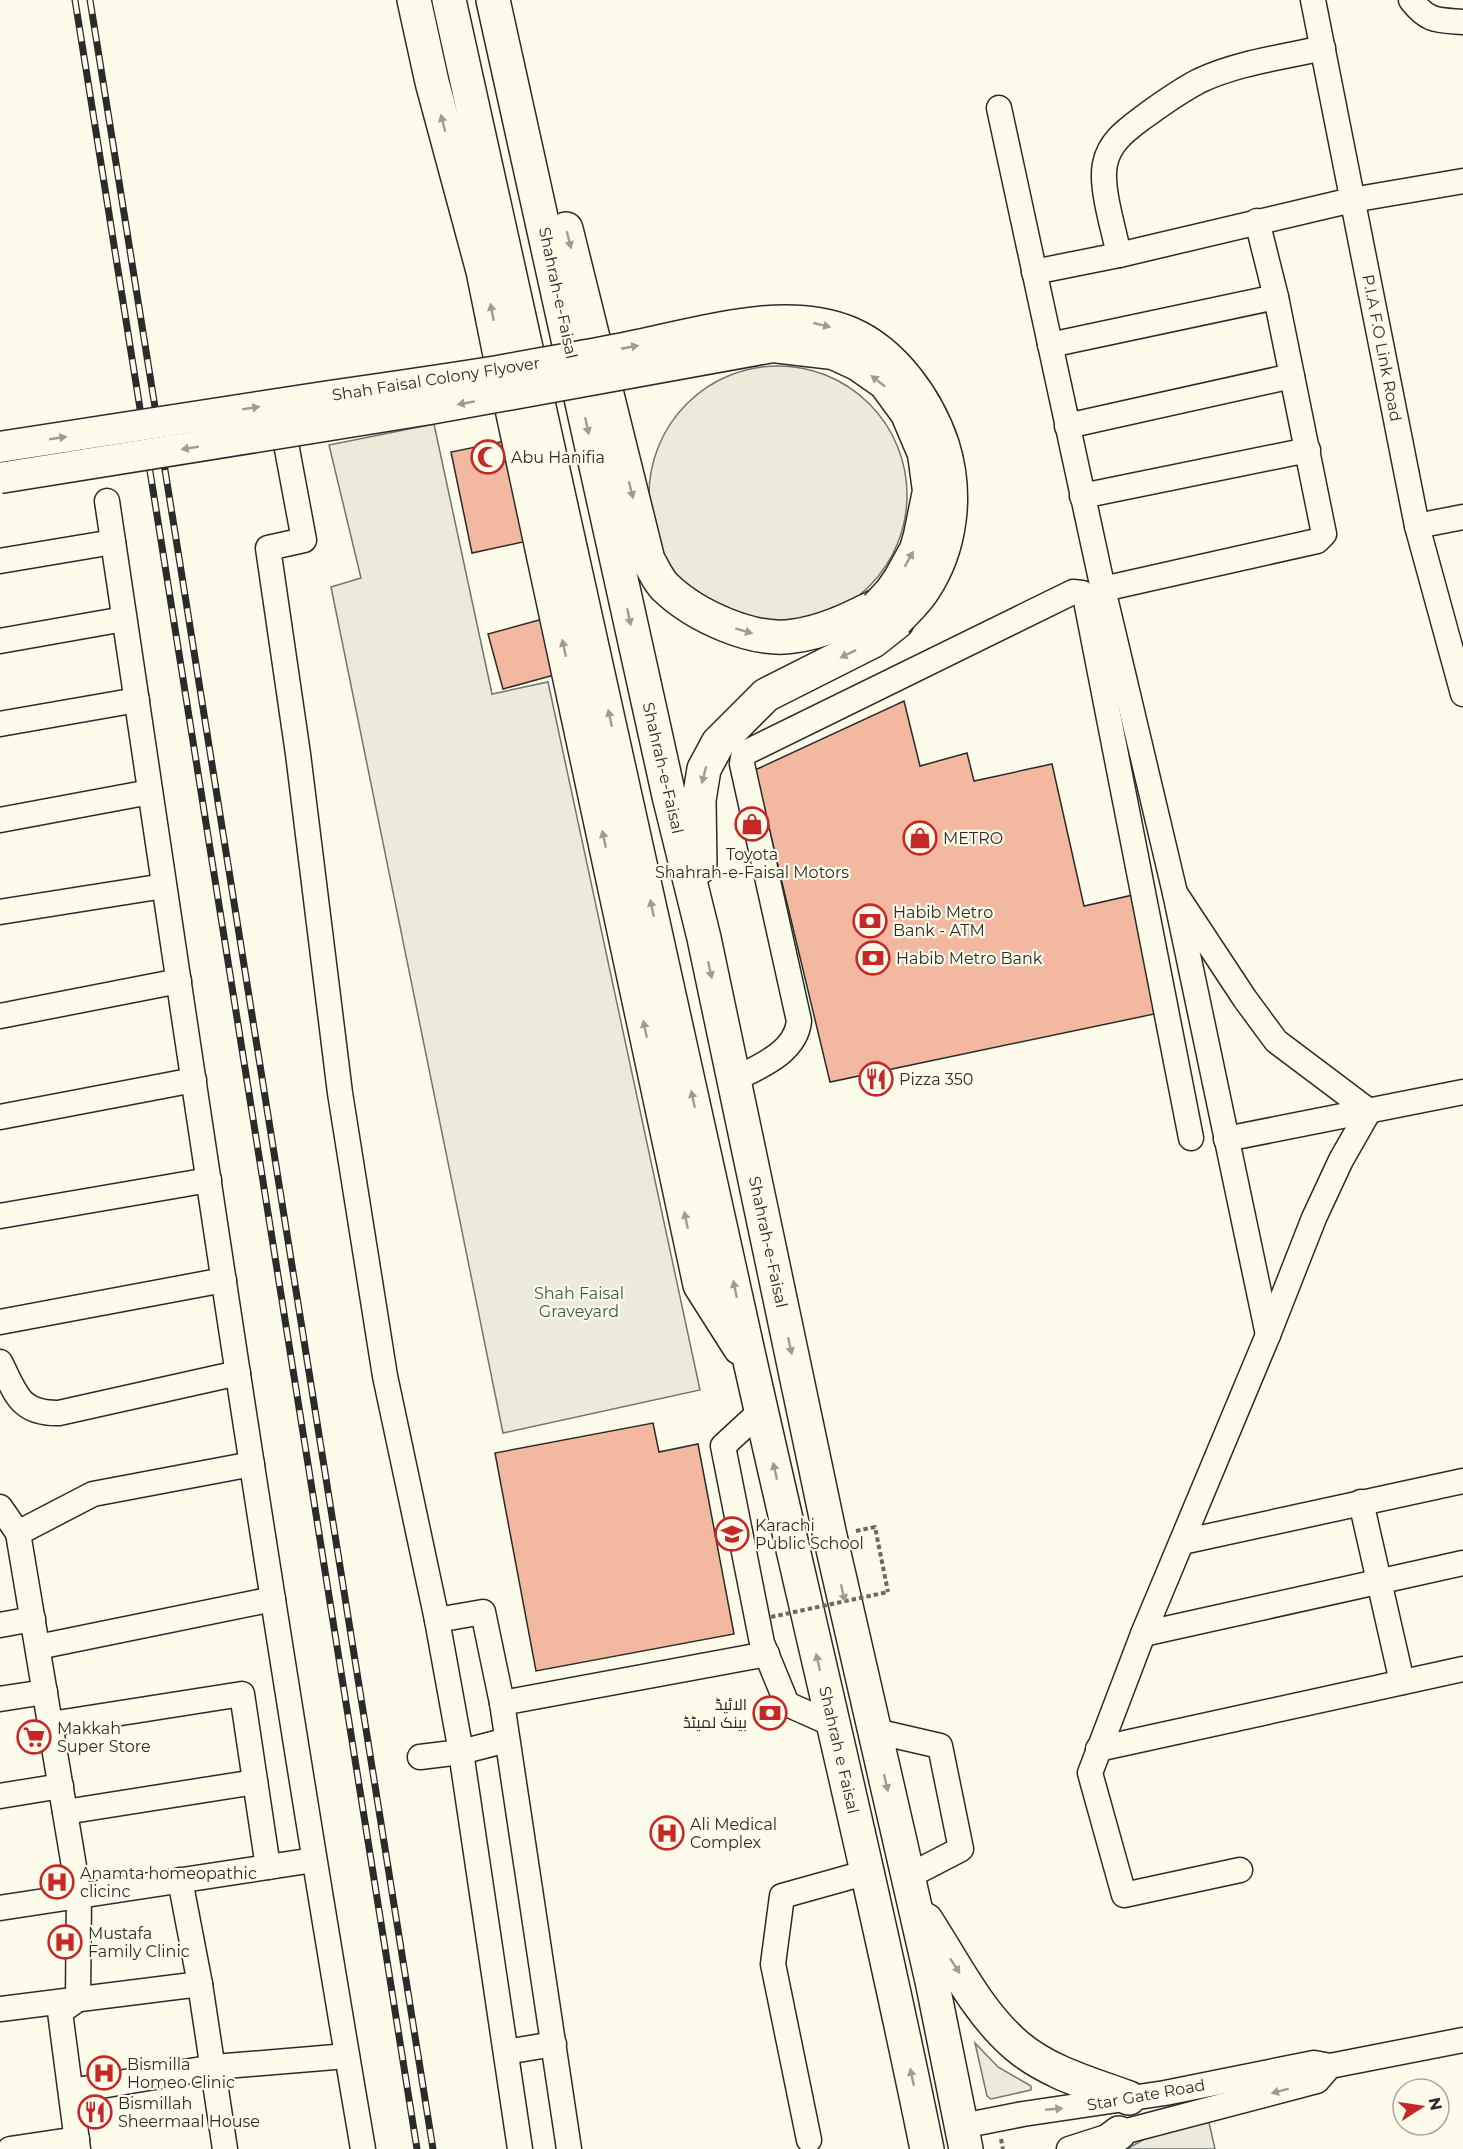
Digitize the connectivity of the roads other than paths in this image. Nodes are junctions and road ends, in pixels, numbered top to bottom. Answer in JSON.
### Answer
{"nodes":[{"id":1,"x":414,"y":0,"type":"edge"},
{"id":2,"x":449,"y":0,"type":"edge"},
{"id":3,"x":493,"y":0,"type":"edge"},
{"id":4,"x":508,"y":0,"type":"edge"},
{"id":5,"x":1313,"y":0,"type":"edge"},
{"id":6,"x":1411,"y":0,"type":"edge"},
{"id":7,"x":1463,"y":22,"type":"edge"},
{"id":8,"x":1323,"y":48,"type":"junction"},
{"id":9,"x":999,"y":108,"type":"dead end"},
{"id":10,"x":1463,"y":182,"type":"edge"},
{"id":11,"x":1352,"y":200,"type":"junction"},
{"id":12,"x":1257,"y":221,"type":"junction"},
{"id":13,"x":1119,"y":255,"type":"junction"},
{"id":14,"x":1034,"y":272,"type":"junction"},
{"id":15,"x":1276,"y":297,"type":"junction"},
{"id":16,"x":1050,"y":345,"type":"junction"},
{"id":17,"x":1292,"y":376,"type":"junction"},
{"id":18,"x":506,"y":382,"type":"junction"},
{"id":19,"x":1067,"y":426,"type":"junction"},
{"id":20,"x":284,"y":433,"type":"junction"},
{"id":21,"x":0,"y":447,"type":"edge"},
{"id":22,"x":1308,"y":450,"type":"junction"},
{"id":23,"x":0,"y":478,"type":"edge"},
{"id":24,"x":1082,"y":496,"type":"junction"},
{"id":25,"x":107,"y":501,"type":"dead end"},
{"id":26,"x":1463,"y":517,"type":"edge"},
{"id":27,"x":1417,"y":526,"type":"junction"},
{"id":28,"x":113,"y":542,"type":"junction"},
{"id":29,"x":0,"y":561,"type":"edge"},
{"id":30,"x":1103,"y":589,"type":"junction"},
{"id":31,"x":886,"y":614,"type":"junction"},
{"id":32,"x":124,"y":619,"type":"junction"},
{"id":33,"x":0,"y":641,"type":"edge"},
{"id":34,"x":1463,"y":694,"type":"edge"},
{"id":35,"x":136,"y":700,"type":"junction"},
{"id":36,"x":0,"y":724,"type":"edge"},
{"id":37,"x":150,"y":792,"type":"junction"},
{"id":38,"x":0,"y":820,"type":"edge"},
{"id":39,"x":164,"y":886,"type":"junction"},
{"id":40,"x":1175,"y":893,"type":"junction"},
{"id":41,"x":0,"y":912,"type":"edge"},
{"id":42,"x":704,"y":938,"type":"junction"},
{"id":43,"x":179,"y":981,"type":"junction"},
{"id":44,"x":0,"y":1016,"type":"edge"},
{"id":45,"x":194,"y":1080,"type":"junction"},
{"id":46,"x":733,"y":1080,"type":"junction"},
{"id":47,"x":1463,"y":1092,"type":"edge"},
{"id":48,"x":1369,"y":1111,"type":"junction"},
{"id":49,"x":0,"y":1116,"type":"edge"},
{"id":50,"x":1191,"y":1138,"type":"dead end"},
{"id":51,"x":1226,"y":1139,"type":"junction"},
{"id":52,"x":209,"y":1180,"type":"junction"},
{"id":53,"x":0,"y":1216,"type":"edge"},
{"id":54,"x":224,"y":1280,"type":"junction"},
{"id":55,"x":0,"y":1322,"type":"edge"},
{"id":56,"x":1268,"y":1335,"type":"junction"},
{"id":57,"x":0,"y":1362,"type":"edge"},
{"id":58,"x":752,"y":1367,"type":"junction"},
{"id":59,"x":238,"y":1373,"type":"junction"},
{"id":60,"x":762,"y":1410,"type":"junction"},
{"id":61,"x":252,"y":1464,"type":"junction"},
{"id":62,"x":1463,"y":1481,"type":"edge"},
{"id":63,"x":1361,"y":1502,"type":"junction"},
{"id":64,"x":0,"y":1507,"type":"edge"},
{"id":65,"x":18,"y":1533,"type":"junction"},
{"id":66,"x":1182,"y":1542,"type":"junction"},
{"id":67,"x":1463,"y":1563,"type":"edge"},
{"id":68,"x":1379,"y":1582,"type":"junction"},
{"id":69,"x":273,"y":1599,"type":"junction"},
{"id":70,"x":33,"y":1619,"type":"junction"},
{"id":71,"x":437,"y":1620,"type":"junction"},
{"id":72,"x":0,"y":1625,"type":"edge"},
{"id":73,"x":1143,"y":1634,"type":"junction"},
{"id":74,"x":38,"y":1647,"type":"junction"},
{"id":75,"x":767,"y":1654,"type":"junction"},
{"id":76,"x":1463,"y":1669,"type":"edge"},
{"id":77,"x":1402,"y":1682,"type":"junction"},
{"id":78,"x":45,"y":1692,"type":"junction"},
{"id":79,"x":0,"y":1699,"type":"edge"},
{"id":80,"x":502,"y":1703,"type":"junction"},
{"id":81,"x":51,"y":1724,"type":"junction"},
{"id":82,"x":832,"y":1724,"type":"junction"},
{"id":83,"x":875,"y":1731,"type":"junction"},
{"id":84,"x":507,"y":1740,"type":"junction"},
{"id":85,"x":1098,"y":1749,"type":"junction"},
{"id":86,"x":461,"y":1752,"type":"junction"},
{"id":87,"x":420,"y":1757,"type":"dead end"},
{"id":88,"x":255,"y":1782,"type":"junction"},
{"id":89,"x":61,"y":1786,"type":"junction"},
{"id":90,"x":0,"y":1796,"type":"edge"},
{"id":91,"x":65,"y":1812,"type":"junction"},
{"id":92,"x":314,"y":1860,"type":"junction"},
{"id":93,"x":268,"y":1867,"type":"junction"},
{"id":94,"x":1240,"y":1870,"type":"dead end"},
{"id":95,"x":868,"y":1872,"type":"junction"},
{"id":96,"x":180,"y":1880,"type":"junction"},
{"id":97,"x":909,"y":1888,"type":"junction"},
{"id":98,"x":79,"y":1896,"type":"junction"},
{"id":99,"x":0,"y":1908,"type":"edge"},
{"id":100,"x":200,"y":1984,"type":"junction"},
{"id":101,"x":78,"y":1999,"type":"junction"},
{"id":102,"x":0,"y":2009,"type":"edge"},
{"id":103,"x":1463,"y":2040,"type":"edge"},
{"id":104,"x":554,"y":2044,"type":"junction"},
{"id":105,"x":506,"y":2052,"type":"junction"},
{"id":106,"x":347,"y":2056,"type":"junction"},
{"id":107,"x":1329,"y":2066,"type":"junction"},
{"id":108,"x":214,"y":2067,"type":"junction"},
{"id":109,"x":71,"y":2091,"type":"junction"},
{"id":110,"x":1129,"y":2098,"type":"junction"},
{"id":111,"x":964,"y":2138,"type":"edge"},
{"id":112,"x":809,"y":2140,"type":"dead end"},
{"id":113,"x":1108,"y":2141,"type":"edge"},
{"id":114,"x":926,"y":2142,"type":"edge"},
{"id":115,"x":77,"y":2144,"type":"edge"},
{"id":116,"x":10,"y":2149,"type":"edge"},
{"id":117,"x":225,"y":2149,"type":"edge"},
{"id":118,"x":363,"y":2149,"type":"edge"},
{"id":119,"x":520,"y":2149,"type":"edge"},
{"id":120,"x":569,"y":2149,"type":"edge"},
{"id":121,"x":1069,"y":2149,"type":"edge"}],
"edges":[{"from":18,"to":1,"type":"highway","one_way":true},
{"from":58,"to":2,"type":"highway","one_way":true},
{"from":3,"to":42,"type":"highway","name":"Shahrah-e-Faisal","one_way":true},
{"from":4,"to":31,"type":"highway","one_way":true},
{"from":5,"to":8,"type":"street","name":"P.I.A F.O Link Road"},
{"from":6,"to":7,"type":"street"},
{"from":8,"to":11,"type":"street","name":"P.I.A F.O Link Road"},
{"from":8,"to":13,"type":"street"},
{"from":9,"to":14,"type":"street"},
{"from":10,"to":11,"type":"street"},
{"from":11,"to":12,"type":"street"},
{"from":11,"to":27,"type":"street","name":"P.I.A F.O Link Road"},
{"from":12,"to":13,"type":"street"},
{"from":12,"to":15,"type":"street"},
{"from":13,"to":14,"type":"street"},
{"from":14,"to":16,"type":"street"},
{"from":15,"to":16,"type":"street"},
{"from":15,"to":17,"type":"street"},
{"from":16,"to":19,"type":"street"},
{"from":17,"to":19,"type":"street"},
{"from":17,"to":22,"type":"street"},
{"from":18,"to":20,"type":"main road","name":"Shah Faisal Colony Flyover","one_way":true,"bridge":true},
{"from":21,"to":18,"type":"main road","name":"Shah Faisal Colony Flyover","one_way":true,"bridge":true},
{"from":18,"to":31,"type":"main road","name":"Shah Faisal Colony Flyover","bridge":true},
{"from":58,"to":18,"type":"highway","one_way":true},
{"from":19,"to":24,"type":"street"},
{"from":20,"to":23,"type":"main road","name":"Shah Faisal Colony Flyover","one_way":true,"bridge":true},
{"from":20,"to":71,"type":"street"},
{"from":22,"to":24,"type":"street"},
{"from":22,"to":30,"type":"street"},
{"from":24,"to":30,"type":"street"},
{"from":25,"to":28,"type":"street"},
{"from":26,"to":27,"type":"street"},
{"from":27,"to":34,"type":"street","name":"P.I.A F.O Link Road"},
{"from":28,"to":29,"type":"street"},
{"from":28,"to":32,"type":"street"},
{"from":30,"to":40,"type":"street"},
{"from":31,"to":42,"type":"highway","one_way":true},
{"from":32,"to":33,"type":"street"},
{"from":32,"to":35,"type":"street"},
{"from":35,"to":36,"type":"street"},
{"from":35,"to":37,"type":"street"},
{"from":37,"to":38,"type":"street"},
{"from":37,"to":39,"type":"street"},
{"from":39,"to":41,"type":"street"},
{"from":39,"to":43,"type":"street"},
{"from":40,"to":48,"type":"street"},
{"from":40,"to":51,"type":"street"},
{"from":42,"to":46,"type":"highway","name":"Shahrah-e-Faisal","one_way":true},
{"from":43,"to":44,"type":"street"},
{"from":43,"to":45,"type":"street"},
{"from":45,"to":49,"type":"street"},
{"from":45,"to":52,"type":"street"},
{"from":46,"to":50,"type":"street"},
{"from":46,"to":83,"type":"highway","name":"Shahrah-e-Faisal","one_way":true},
{"from":47,"to":48,"type":"street"},
{"from":48,"to":51,"type":"street"},
{"from":48,"to":56,"type":"street"},
{"from":51,"to":56,"type":"street"},
{"from":52,"to":53,"type":"street"},
{"from":52,"to":54,"type":"street"},
{"from":54,"to":55,"type":"street"},
{"from":54,"to":59,"type":"street"},
{"from":56,"to":66,"type":"street"},
{"from":57,"to":59,"type":"street"},
{"from":58,"to":60,"type":"highway","name":"Shahrah e Faisal"},
{"from":59,"to":61,"type":"street"},
{"from":60,"to":75,"type":"street"},
{"from":82,"to":60,"type":"highway","name":"Shahrah e Faisal","one_way":true},
{"from":61,"to":65,"type":"street"},
{"from":61,"to":69,"type":"street"},
{"from":62,"to":63,"type":"street"},
{"from":63,"to":66,"type":"street"},
{"from":63,"to":68,"type":"street"},
{"from":64,"to":65,"type":"street"},
{"from":65,"to":70,"type":"street"},
{"from":66,"to":73,"type":"street"},
{"from":67,"to":68,"type":"street"},
{"from":68,"to":73,"type":"street"},
{"from":68,"to":77,"type":"street"},
{"from":69,"to":74,"type":"street"},
{"from":69,"to":92,"type":"street"},
{"from":70,"to":72,"type":"street"},
{"from":70,"to":74,"type":"street"},
{"from":71,"to":80,"type":"street"},
{"from":71,"to":86,"type":"street"},
{"from":73,"to":85,"type":"street"},
{"from":74,"to":78,"type":"street"},
{"from":75,"to":80,"type":"street"},
{"from":75,"to":82,"type":"street"},
{"from":76,"to":77,"type":"street"},
{"from":77,"to":85,"type":"street"},
{"from":78,"to":79,"type":"street"},
{"from":78,"to":81,"type":"street"},
{"from":80,"to":84,"type":"street"},
{"from":81,"to":88,"type":"street"},
{"from":81,"to":89,"type":"street"},
{"from":82,"to":95,"type":"highway","name":"Shahrah e Faisal"},
{"from":83,"to":97,"type":"highway","one_way":true},
{"from":83,"to":97,"type":"street"},
{"from":84,"to":86,"type":"street"},
{"from":84,"to":104,"type":"street"},
{"from":85,"to":94,"type":"street"},
{"from":86,"to":87,"type":"street"},
{"from":86,"to":105,"type":"street"},
{"from":88,"to":91,"type":"street"},
{"from":88,"to":93,"type":"street"},
{"from":89,"to":90,"type":"street"},
{"from":89,"to":91,"type":"street"},
{"from":91,"to":98,"type":"street"},
{"from":92,"to":93,"type":"street"},
{"from":92,"to":106,"type":"street"},
{"from":93,"to":96,"type":"street"},
{"from":95,"to":112,"type":"street"},
{"from":114,"to":95,"type":"highway","name":"Shahrah e Faisal","one_way":true},
{"from":96,"to":98,"type":"street"},
{"from":96,"to":100,"type":"street"},
{"from":97,"to":110,"type":"highway","one_way":true},
{"from":97,"to":111,"type":"highway"},
{"from":98,"to":99,"type":"street"},
{"from":98,"to":101,"type":"street"},
{"from":100,"to":101,"type":"street"},
{"from":100,"to":108,"type":"street"},
{"from":101,"to":102,"type":"street"},
{"from":101,"to":109,"type":"street"},
{"from":103,"to":107,"type":"street","name":"Star Gate Road"},
{"from":104,"to":105,"type":"street"},
{"from":104,"to":120,"type":"street"},
{"from":105,"to":119,"type":"street"},
{"from":106,"to":108,"type":"street"},
{"from":106,"to":118,"type":"street"},
{"from":107,"to":110,"type":"street","name":"Star Gate Road"},
{"from":107,"to":113,"type":"street","name":"Star Gate Road","one_way":true},
{"from":108,"to":109,"type":"street"},
{"from":108,"to":117,"type":"street"},
{"from":109,"to":115,"type":"street"},
{"from":111,"to":110,"type":"street","name":"Star Gate Road","one_way":true},
{"from":113,"to":121,"type":"street","name":"Star Gate Road"},
{"from":115,"to":116,"type":"street"}]}
